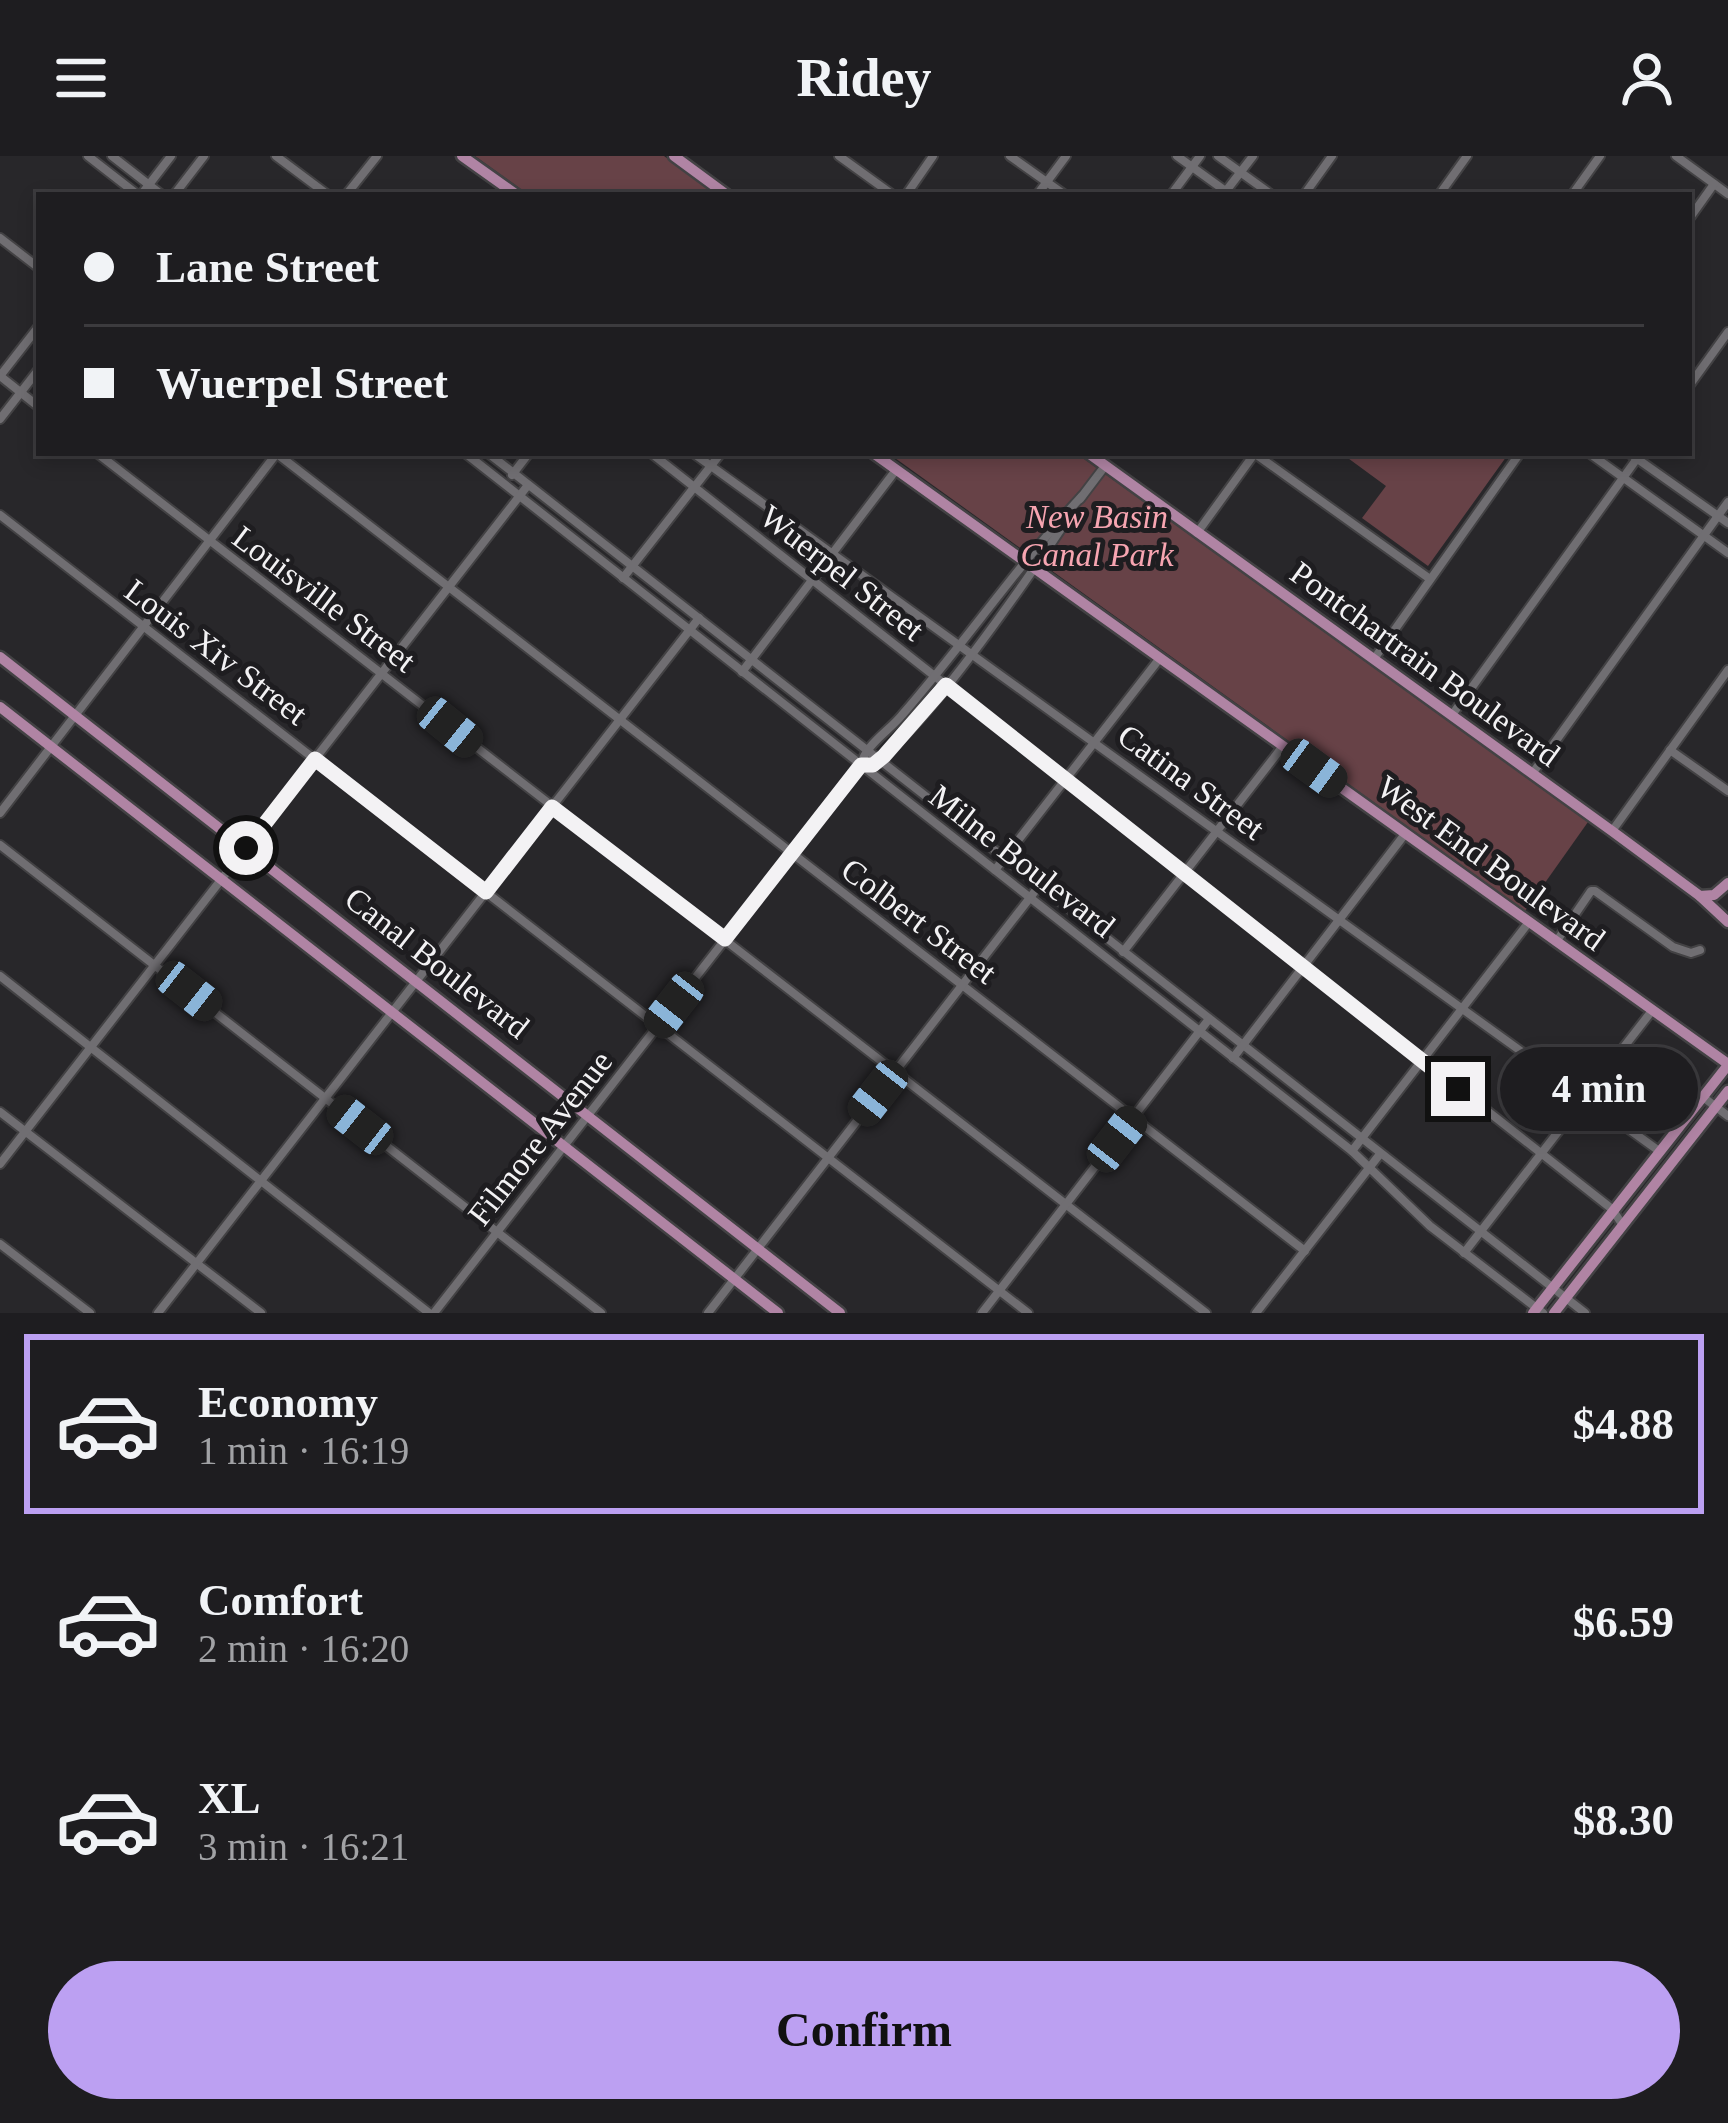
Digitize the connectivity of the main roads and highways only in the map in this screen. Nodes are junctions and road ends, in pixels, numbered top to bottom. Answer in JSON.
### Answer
{"nodes":[{"id":1,"x":462,"y":156,"type":"edge"},
{"id":2,"x":674,"y":156,"type":"edge"},
{"id":3,"x":513,"y":192,"type":"edge"},
{"id":4,"x":723,"y":192,"type":"edge"},
{"id":5,"x":877,"y":456,"type":"edge"},
{"id":6,"x":1092,"y":456,"type":"edge"},
{"id":7,"x":0,"y":656,"type":"edge"},
{"id":8,"x":0,"y":706,"type":"edge"},
{"id":9,"x":1728,"y":883,"type":"edge"},
{"id":10,"x":1700,"y":896,"type":"junction"},
{"id":11,"x":1728,"y":922,"type":"edge"},
{"id":12,"x":1728,"y":1064,"type":"edge"},
{"id":13,"x":1728,"y":1091,"type":"edge"},
{"id":14,"x":1537,"y":1312,"type":"edge"},
{"id":15,"x":778,"y":1313,"type":"edge"},
{"id":16,"x":840,"y":1313,"type":"edge"},
{"id":17,"x":1554,"y":1313,"type":"edge"}],
"edges":[{"from":1,"to":3,"type":"main road"},
{"from":2,"to":4,"type":"main road"},
{"from":5,"to":12,"type":"main road","name":"West End Boulevard"},
{"from":6,"to":10,"type":"main road","name":"Pontchartrain Boulevard"},
{"from":7,"to":16,"type":"main road","name":"Canal Boulevard"},
{"from":8,"to":15,"type":"main road","name":"Canal Boulevard"},
{"from":9,"to":10,"type":"main road"},
{"from":10,"to":11,"type":"main road","name":"Pontchartrain Boulevard"},
{"from":12,"to":14,"type":"main road"},
{"from":13,"to":17,"type":"main road"}]}
